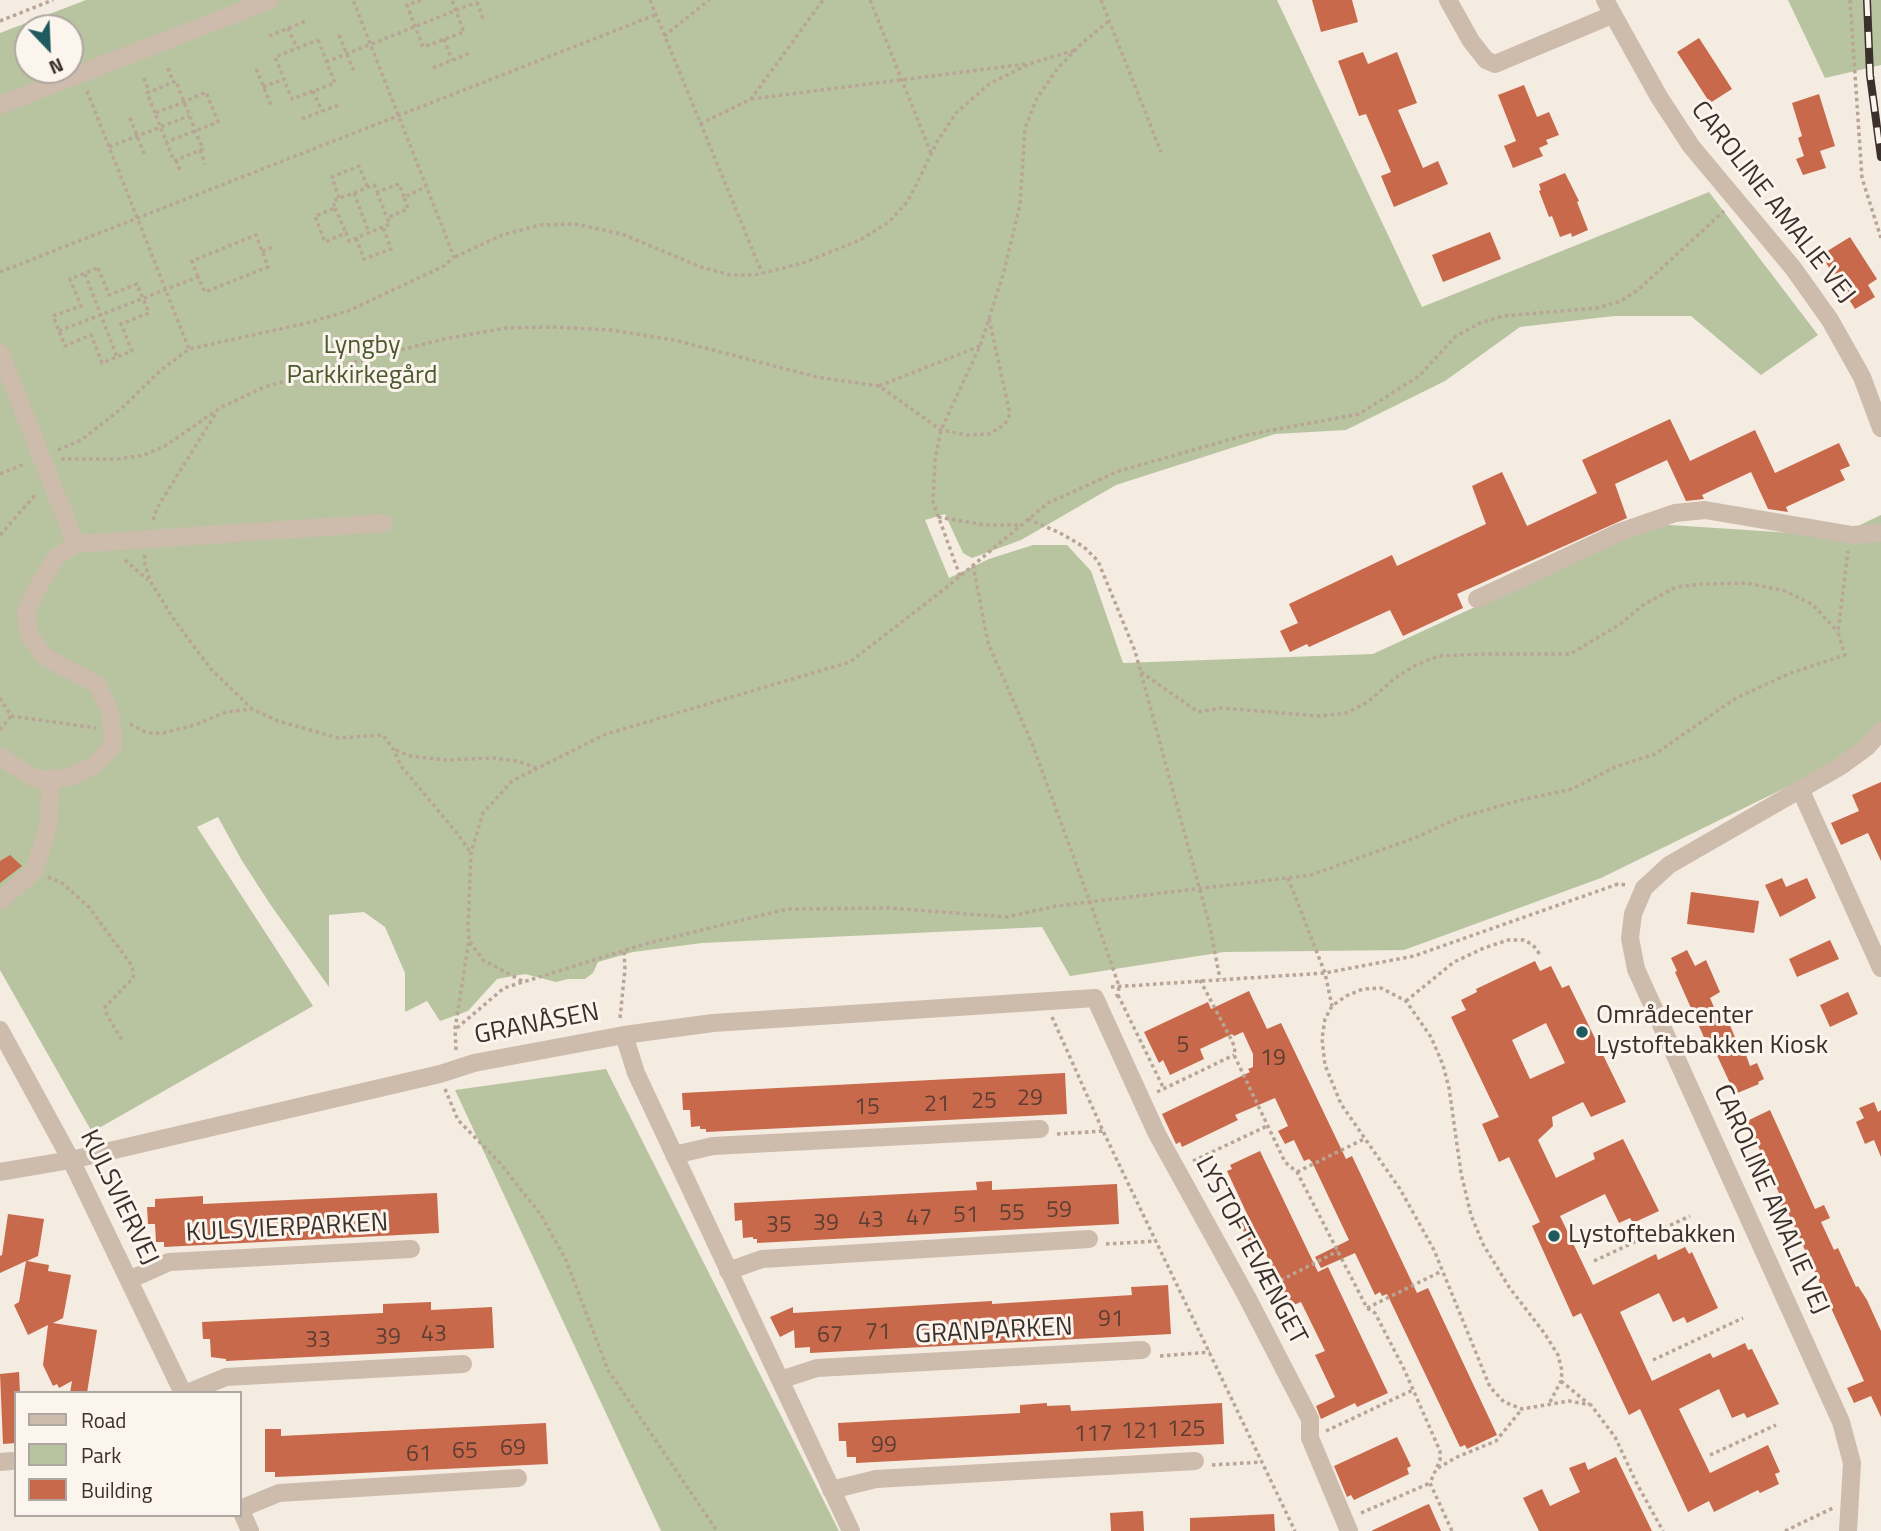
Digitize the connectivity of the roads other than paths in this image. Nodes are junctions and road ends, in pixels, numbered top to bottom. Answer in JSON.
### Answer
{"nodes":[{"id":1,"x":270,"y":0,"type":"edge"},
{"id":2,"x":1448,"y":0,"type":"edge"},
{"id":3,"x":1609,"y":7,"type":"edge"},
{"id":4,"x":0,"y":105,"type":"edge"},
{"id":5,"x":0,"y":353,"type":"edge"},
{"id":6,"x":1881,"y":428,"type":"edge"},
{"id":7,"x":384,"y":523,"type":"dead end"},
{"id":8,"x":1881,"y":533,"type":"edge"},
{"id":9,"x":76,"y":544,"type":"junction"},
{"id":10,"x":1477,"y":599,"type":"dead end"},
{"id":11,"x":1881,"y":731,"type":"edge"},
{"id":12,"x":0,"y":757,"type":"edge"},
{"id":13,"x":51,"y":779,"type":"junction"},
{"id":14,"x":1801,"y":791,"type":"junction"},
{"id":15,"x":0,"y":901,"type":"edge"},
{"id":16,"x":1881,"y":968,"type":"edge"},
{"id":17,"x":1100,"y":993,"type":"joint"},
{"id":18,"x":0,"y":1030,"type":"edge"},
{"id":19,"x":624,"y":1035,"type":"junction"},
{"id":20,"x":1040,"y":1129,"type":"road end"},
{"id":21,"x":674,"y":1155,"type":"junction"},
{"id":22,"x":71,"y":1160,"type":"junction"},
{"id":23,"x":0,"y":1172,"type":"edge"},
{"id":24,"x":1089,"y":1239,"type":"road end"},
{"id":25,"x":411,"y":1249,"type":"dead end"},
{"id":26,"x":728,"y":1271,"type":"junction"},
{"id":27,"x":129,"y":1279,"type":"junction"},
{"id":28,"x":1142,"y":1350,"type":"road end"},
{"id":29,"x":463,"y":1364,"type":"dead end"},
{"id":30,"x":780,"y":1380,"type":"junction"},
{"id":31,"x":184,"y":1391,"type":"edge"},
{"id":32,"x":190,"y":1391,"type":"edge"},
{"id":33,"x":1195,"y":1461,"type":"road end"},
{"id":34,"x":518,"y":1478,"type":"dead end"},
{"id":35,"x":831,"y":1490,"type":"junction"},
{"id":36,"x":242,"y":1508,"type":"edge"},
{"id":37,"x":242,"y":1513,"type":"edge"},
{"id":38,"x":1346,"y":1526,"type":"edge"},
{"id":39,"x":250,"y":1531,"type":"edge"},
{"id":40,"x":851,"y":1531,"type":"edge"},
{"id":41,"x":1848,"y":1531,"type":"edge"}],
"edges":[{"from":1,"to":4,"type":"street"},
{"from":2,"to":3,"type":"street","name":"CAROLINE AMALIE VEJ"},
{"from":3,"to":6,"type":"street","name":"CAROLINE AMALIE VEJ"},
{"from":5,"to":9,"type":"street"},
{"from":7,"to":9,"type":"street"},
{"from":8,"to":10,"type":"street"},
{"from":9,"to":13,"type":"street"},
{"from":11,"to":14,"type":"street","name":"CAROLINE AMALIE VEJ"},
{"from":12,"to":13,"type":"street"},
{"from":13,"to":15,"type":"street"},
{"from":14,"to":16,"type":"street"},
{"from":14,"to":41,"type":"street","name":"CAROLINE AMALIE VEJ"},
{"from":17,"to":19,"type":"street","name":"GRANÅSEN"},
{"from":17,"to":38,"type":"street","name":"LYSTOFTEVÆNGET"},
{"from":18,"to":22,"type":"street","name":"KULSVIERVEJ"},
{"from":19,"to":21,"type":"street"},
{"from":19,"to":22,"type":"street","name":"GRANÅSEN"},
{"from":20,"to":21,"type":"street"},
{"from":21,"to":26,"type":"street"},
{"from":22,"to":23,"type":"street","name":"GRANÅSEN"},
{"from":22,"to":27,"type":"street","name":"KULSVIERVEJ"},
{"from":24,"to":26,"type":"street"},
{"from":25,"to":27,"type":"street","name":"KULSVIERPARKEN"},
{"from":26,"to":30,"type":"street"},
{"from":27,"to":31,"type":"street","name":"KULSVIERVEJ"},
{"from":28,"to":30,"type":"street","name":"GRANPARKEN"},
{"from":29,"to":32,"type":"street"},
{"from":30,"to":35,"type":"street"},
{"from":33,"to":35,"type":"street"},
{"from":34,"to":36,"type":"street"},
{"from":35,"to":40,"type":"street"},
{"from":37,"to":39,"type":"street"}]}
